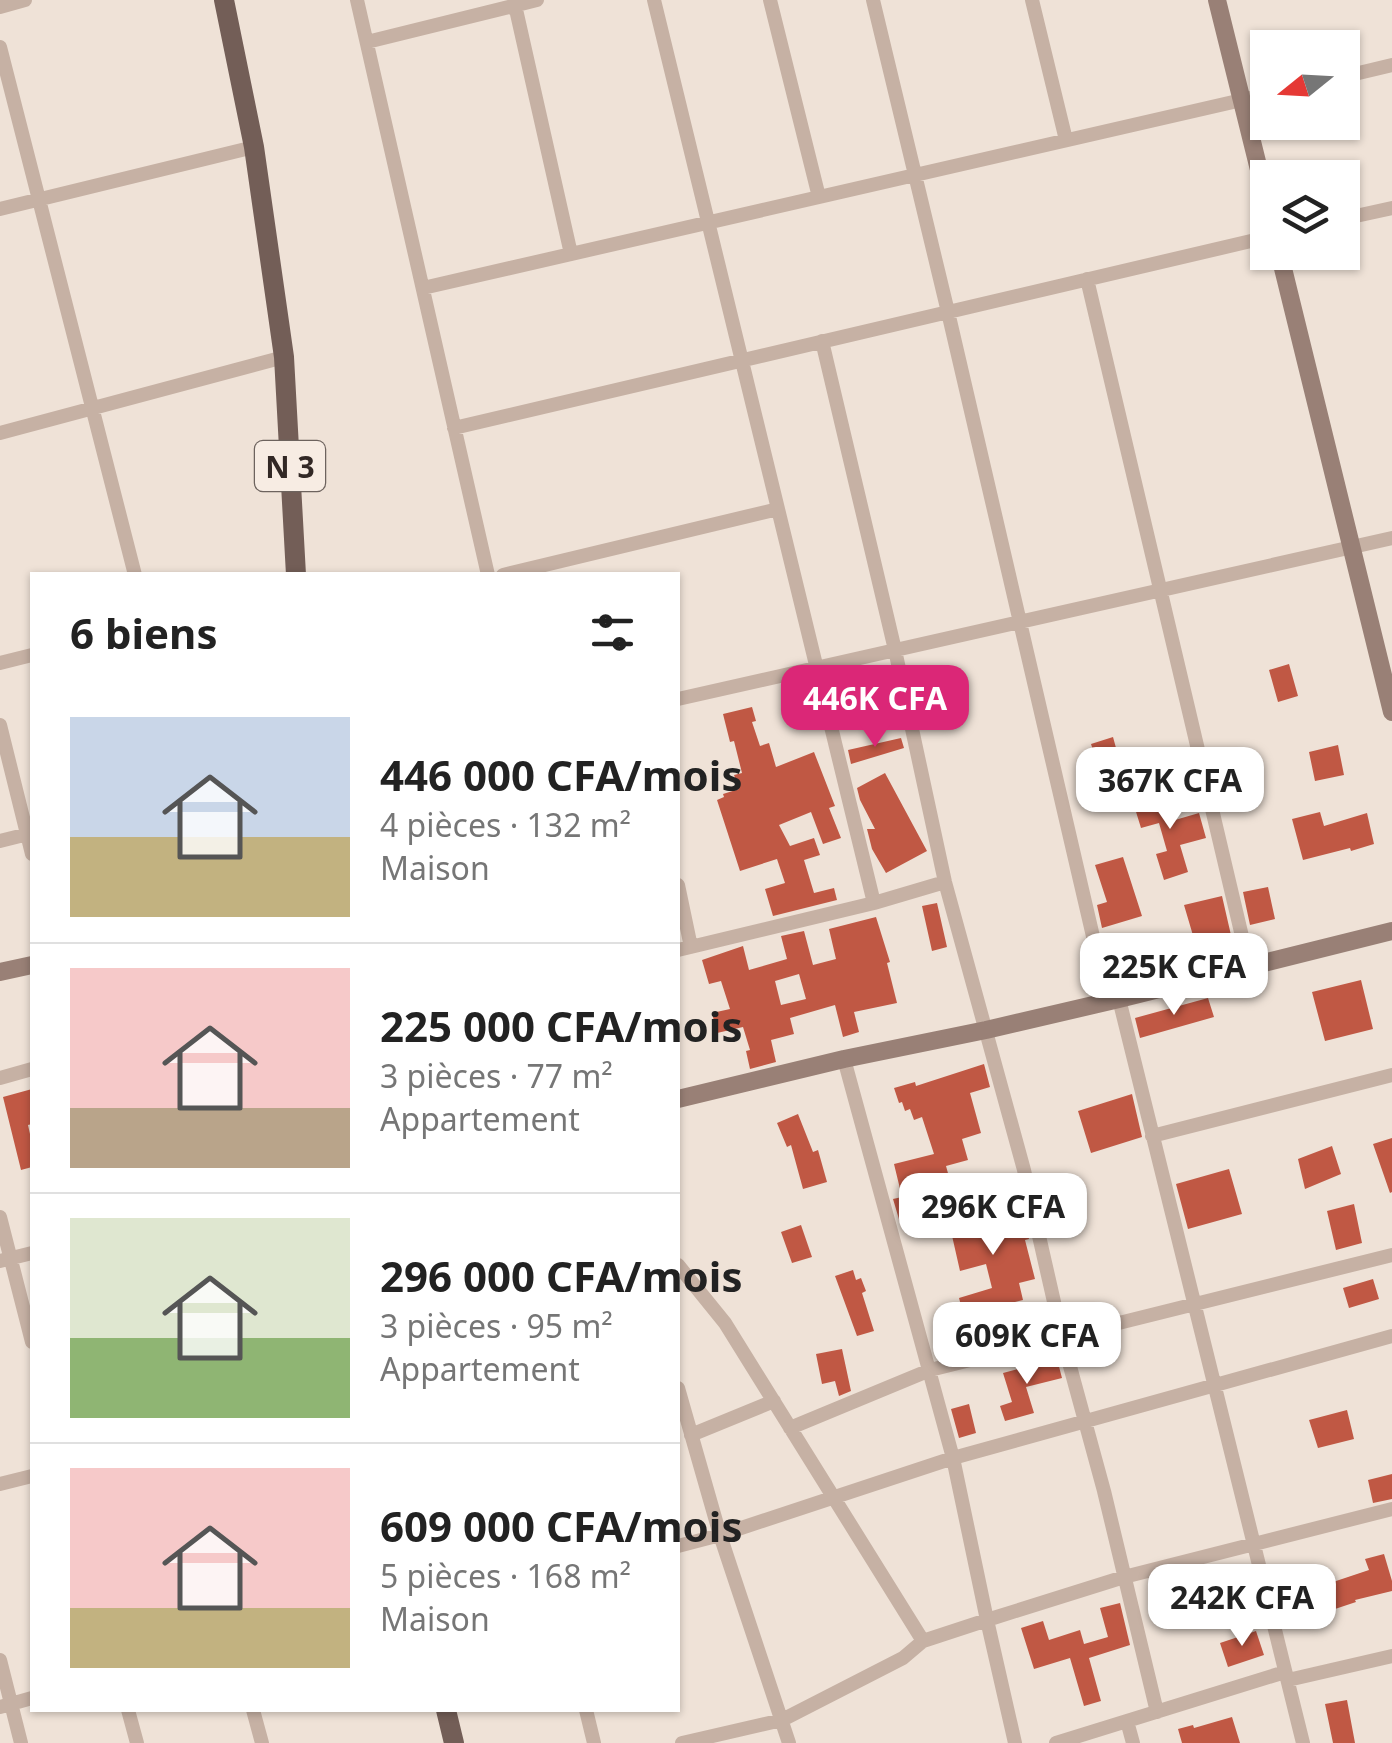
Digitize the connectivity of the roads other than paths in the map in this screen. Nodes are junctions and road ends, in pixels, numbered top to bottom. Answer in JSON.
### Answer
{"nodes":[{"id":1,"x":25,"y":0,"type":"edge"},
{"id":2,"x":224,"y":0,"type":"edge"},
{"id":3,"x":357,"y":0,"type":"edge"},
{"id":4,"x":537,"y":0,"type":"edge"},
{"id":5,"x":654,"y":0,"type":"edge"},
{"id":6,"x":770,"y":0,"type":"edge"},
{"id":7,"x":872,"y":0,"type":"edge"},
{"id":8,"x":1032,"y":0,"type":"edge"},
{"id":9,"x":1217,"y":0,"type":"edge"},
{"id":10,"x":516,"y":5,"type":"junction"},
{"id":11,"x":0,"y":8,"type":"edge"},
{"id":12,"x":367,"y":42,"type":"junction"},
{"id":13,"x":0,"y":47,"type":"edge"},
{"id":14,"x":1392,"y":65,"type":"edge"},
{"id":15,"x":1360,"y":73,"type":"edge"},
{"id":16,"x":1250,"y":98,"type":"edge"},
{"id":17,"x":1241,"y":100,"type":"junction"},
{"id":18,"x":1066,"y":140,"type":"junction"},
{"id":19,"x":254,"y":147,"type":"junction"},
{"id":20,"x":1256,"y":160,"type":"edge"},
{"id":21,"x":914,"y":175,"type":"junction"},
{"id":22,"x":819,"y":197,"type":"junction"},
{"id":23,"x":40,"y":200,"type":"junction"},
{"id":24,"x":1392,"y":208,"type":"edge"},
{"id":25,"x":0,"y":210,"type":"edge"},
{"id":26,"x":1360,"y":216,"type":"edge"},
{"id":27,"x":709,"y":222,"type":"junction"},
{"id":28,"x":1250,"y":241,"type":"edge"},
{"id":29,"x":571,"y":254,"type":"junction"},
{"id":30,"x":1283,"y":270,"type":"edge"},
{"id":31,"x":1087,"y":279,"type":"junction"},
{"id":32,"x":422,"y":288,"type":"junction"},
{"id":33,"x":948,"y":312,"type":"junction"},
{"id":34,"x":822,"y":341,"type":"junction"},
{"id":35,"x":284,"y":357,"type":"junction"},
{"id":36,"x":742,"y":360,"type":"junction"},
{"id":37,"x":92,"y":408,"type":"junction"},
{"id":38,"x":454,"y":428,"type":"junction"},
{"id":39,"x":0,"y":433,"type":"edge"},
{"id":40,"x":778,"y":509,"type":"junction"},
{"id":41,"x":1392,"y":538,"type":"edge"},
{"id":42,"x":1351,"y":547,"type":"junction"},
{"id":43,"x":134,"y":572,"type":"edge"},
{"id":44,"x":296,"y":572,"type":"edge"},
{"id":45,"x":487,"y":572,"type":"edge"},
{"id":46,"x":516,"y":572,"type":"edge"},
{"id":47,"x":1160,"y":590,"type":"junction"},
{"id":48,"x":1020,"y":622,"type":"junction"},
{"id":49,"x":896,"y":650,"type":"junction"},
{"id":50,"x":30,"y":656,"type":"edge"},
{"id":51,"x":0,"y":663,"type":"edge"},
{"id":52,"x":1386,"y":663,"type":"edge"},
{"id":53,"x":817,"y":667,"type":"junction"},
{"id":54,"x":680,"y":699,"type":"edge"},
{"id":55,"x":1392,"y":712,"type":"edge"},
{"id":56,"x":0,"y":725,"type":"edge"},
{"id":57,"x":30,"y":834,"type":"edge"},
{"id":58,"x":0,"y":841,"type":"edge"},
{"id":59,"x":945,"y":882,"type":"junction"},
{"id":60,"x":874,"y":903,"type":"junction"},
{"id":61,"x":680,"y":906,"type":"edge"},
{"id":62,"x":1392,"y":931,"type":"edge"},
{"id":63,"x":684,"y":949,"type":"edge"},
{"id":64,"x":30,"y":964,"type":"edge"},
{"id":65,"x":1249,"y":966,"type":"junction"},
{"id":66,"x":0,"y":972,"type":"edge"},
{"id":67,"x":1113,"y":1000,"type":"junction"},
{"id":68,"x":986,"y":1030,"type":"junction"},
{"id":69,"x":844,"y":1059,"type":"junction"},
{"id":70,"x":30,"y":1070,"type":"edge"},
{"id":71,"x":1392,"y":1075,"type":"edge"},
{"id":72,"x":0,"y":1078,"type":"edge"},
{"id":73,"x":680,"y":1099,"type":"edge"},
{"id":74,"x":1152,"y":1136,"type":"junction"},
{"id":75,"x":0,"y":1217,"type":"edge"},
{"id":76,"x":30,"y":1254,"type":"edge"},
{"id":77,"x":1392,"y":1254,"type":"edge"},
{"id":78,"x":5,"y":1260,"type":"edge"},
{"id":79,"x":680,"y":1267,"type":"edge"},
{"id":80,"x":1194,"y":1304,"type":"junction"},
{"id":81,"x":30,"y":1336,"type":"edge"},
{"id":82,"x":1392,"y":1336,"type":"edge"},
{"id":83,"x":1062,"y":1337,"type":"junction"},
{"id":84,"x":930,"y":1370,"type":"junction"},
{"id":85,"x":1214,"y":1384,"type":"junction"},
{"id":86,"x":680,"y":1395,"type":"edge"},
{"id":87,"x":774,"y":1401,"type":"junction"},
{"id":88,"x":1084,"y":1421,"type":"junction"},
{"id":89,"x":790,"y":1428,"type":"junction"},
{"id":90,"x":693,"y":1441,"type":"junction"},
{"id":91,"x":680,"y":1451,"type":"edge"},
{"id":92,"x":953,"y":1458,"type":"junction"},
{"id":93,"x":30,"y":1476,"type":"edge"},
{"id":94,"x":0,"y":1484,"type":"edge"},
{"id":95,"x":834,"y":1498,"type":"junction"},
{"id":96,"x":1392,"y":1510,"type":"edge"},
{"id":97,"x":720,"y":1535,"type":"junction"},
{"id":98,"x":1254,"y":1544,"type":"junction"},
{"id":99,"x":680,"y":1545,"type":"edge"},
{"id":100,"x":1124,"y":1577,"type":"junction"},
{"id":101,"x":987,"y":1620,"type":"junction"},
{"id":102,"x":923,"y":1642,"type":"junction"},
{"id":103,"x":1392,"y":1656,"type":"edge"},
{"id":104,"x":0,"y":1660,"type":"edge"},
{"id":105,"x":1286,"y":1676,"type":"junction"},
{"id":106,"x":6,"y":1705,"type":"edge"},
{"id":107,"x":129,"y":1712,"type":"edge"},
{"id":108,"x":254,"y":1712,"type":"edge"},
{"id":109,"x":446,"y":1712,"type":"edge"},
{"id":110,"x":586,"y":1712,"type":"edge"},
{"id":111,"x":1157,"y":1712,"type":"junction"},
{"id":112,"x":782,"y":1720,"type":"junction"},
{"id":113,"x":1127,"y":1721,"type":"junction"},
{"id":114,"x":21,"y":1743,"type":"edge"},
{"id":115,"x":137,"y":1743,"type":"edge"},
{"id":116,"x":262,"y":1743,"type":"edge"},
{"id":117,"x":454,"y":1743,"type":"edge"},
{"id":118,"x":594,"y":1743,"type":"edge"},
{"id":119,"x":682,"y":1743,"type":"edge"},
{"id":120,"x":789,"y":1743,"type":"edge"},
{"id":121,"x":1016,"y":1743,"type":"edge"},
{"id":122,"x":1056,"y":1743,"type":"edge"},
{"id":123,"x":1133,"y":1743,"type":"edge"},
{"id":124,"x":1303,"y":1743,"type":"edge"}],
"edges":[{"from":1,"to":11,"type":"street"},
{"from":2,"to":19,"type":"main road","number":"N 3"},
{"from":3,"to":12,"type":"street"},
{"from":4,"to":10,"type":"street"},
{"from":5,"to":27,"type":"street"},
{"from":6,"to":22,"type":"street"},
{"from":7,"to":21,"type":"street"},
{"from":8,"to":18,"type":"street"},
{"from":9,"to":17,"type":"street"},
{"from":10,"to":12,"type":"street"},
{"from":10,"to":29,"type":"street"},
{"from":12,"to":32,"type":"street"},
{"from":13,"to":23,"type":"street"},
{"from":14,"to":15,"type":"street"},
{"from":16,"to":17,"type":"street"},
{"from":17,"to":18,"type":"street"},
{"from":17,"to":20,"type":"street"},
{"from":18,"to":21,"type":"street"},
{"from":19,"to":23,"type":"street"},
{"from":19,"to":35,"type":"main road","number":"N 3"},
{"from":21,"to":22,"type":"street"},
{"from":21,"to":33,"type":"street"},
{"from":22,"to":27,"type":"street"},
{"from":23,"to":25,"type":"street"},
{"from":23,"to":37,"type":"street"},
{"from":24,"to":26,"type":"street"},
{"from":27,"to":29,"type":"street"},
{"from":27,"to":36,"type":"street"},
{"from":28,"to":31,"type":"street"},
{"from":29,"to":32,"type":"street"},
{"from":30,"to":42,"type":"street"},
{"from":31,"to":33,"type":"street"},
{"from":31,"to":47,"type":"street"},
{"from":32,"to":38,"type":"street"},
{"from":33,"to":34,"type":"street"},
{"from":33,"to":48,"type":"street"},
{"from":34,"to":36,"type":"street"},
{"from":34,"to":49,"type":"street"},
{"from":35,"to":37,"type":"street"},
{"from":35,"to":44,"type":"main road","number":"N 3"},
{"from":36,"to":38,"type":"street"},
{"from":36,"to":40,"type":"street"},
{"from":37,"to":39,"type":"street"},
{"from":37,"to":43,"type":"street"},
{"from":38,"to":45,"type":"street"},
{"from":40,"to":46,"type":"street"},
{"from":40,"to":53,"type":"street"},
{"from":41,"to":42,"type":"street"},
{"from":42,"to":47,"type":"street"},
{"from":42,"to":52,"type":"street"},
{"from":47,"to":48,"type":"street"},
{"from":47,"to":65,"type":"street"},
{"from":48,"to":49,"type":"street"},
{"from":48,"to":67,"type":"street"},
{"from":49,"to":53,"type":"street"},
{"from":49,"to":59,"type":"street"},
{"from":50,"to":51,"type":"street"},
{"from":52,"to":55,"type":"street"},
{"from":53,"to":54,"type":"street"},
{"from":53,"to":60,"type":"street"},
{"from":56,"to":57,"type":"street"},
{"from":57,"to":58,"type":"street"},
{"from":59,"to":60,"type":"street"},
{"from":59,"to":68,"type":"street"},
{"from":60,"to":63,"type":"street"},
{"from":61,"to":63,"type":"street"},
{"from":62,"to":65,"type":"street"},
{"from":64,"to":66,"type":"street"},
{"from":65,"to":67,"type":"street"},
{"from":67,"to":68,"type":"street"},
{"from":67,"to":74,"type":"street"},
{"from":68,"to":69,"type":"street"},
{"from":68,"to":83,"type":"street"},
{"from":69,"to":73,"type":"street"},
{"from":69,"to":84,"type":"street"},
{"from":70,"to":72,"type":"street"},
{"from":71,"to":74,"type":"street"},
{"from":74,"to":80,"type":"street"},
{"from":75,"to":78,"type":"street"},
{"from":76,"to":78,"type":"street"},
{"from":77,"to":80,"type":"street"},
{"from":78,"to":81,"type":"street"},
{"from":79,"to":87,"type":"street"},
{"from":80,"to":83,"type":"street"},
{"from":80,"to":85,"type":"street"},
{"from":82,"to":85,"type":"street"},
{"from":83,"to":84,"type":"street"},
{"from":83,"to":88,"type":"street"},
{"from":84,"to":89,"type":"street"},
{"from":84,"to":92,"type":"street"},
{"from":85,"to":88,"type":"street"},
{"from":85,"to":98,"type":"street"},
{"from":86,"to":90,"type":"street"},
{"from":87,"to":89,"type":"street"},
{"from":87,"to":90,"type":"street"},
{"from":88,"to":92,"type":"street"},
{"from":88,"to":100,"type":"street"},
{"from":89,"to":95,"type":"street"},
{"from":90,"to":91,"type":"street"},
{"from":90,"to":97,"type":"street"},
{"from":92,"to":95,"type":"street"},
{"from":92,"to":101,"type":"street"},
{"from":93,"to":94,"type":"street"},
{"from":95,"to":97,"type":"street"},
{"from":95,"to":102,"type":"street"},
{"from":96,"to":98,"type":"street"},
{"from":97,"to":99,"type":"street"},
{"from":97,"to":112,"type":"street"},
{"from":98,"to":100,"type":"street"},
{"from":98,"to":105,"type":"street"},
{"from":100,"to":101,"type":"street"},
{"from":100,"to":111,"type":"street"},
{"from":101,"to":102,"type":"street"},
{"from":101,"to":121,"type":"street"},
{"from":102,"to":112,"type":"street"},
{"from":103,"to":105,"type":"street"},
{"from":104,"to":106,"type":"street"},
{"from":105,"to":111,"type":"street"},
{"from":105,"to":124,"type":"street"},
{"from":106,"to":114,"type":"street"},
{"from":107,"to":115,"type":"street"},
{"from":108,"to":116,"type":"street"},
{"from":109,"to":117,"type":"main road"},
{"from":110,"to":118,"type":"street"},
{"from":111,"to":113,"type":"street"},
{"from":112,"to":119,"type":"street"},
{"from":112,"to":120,"type":"street"},
{"from":113,"to":122,"type":"street"},
{"from":113,"to":123,"type":"street"}]}
